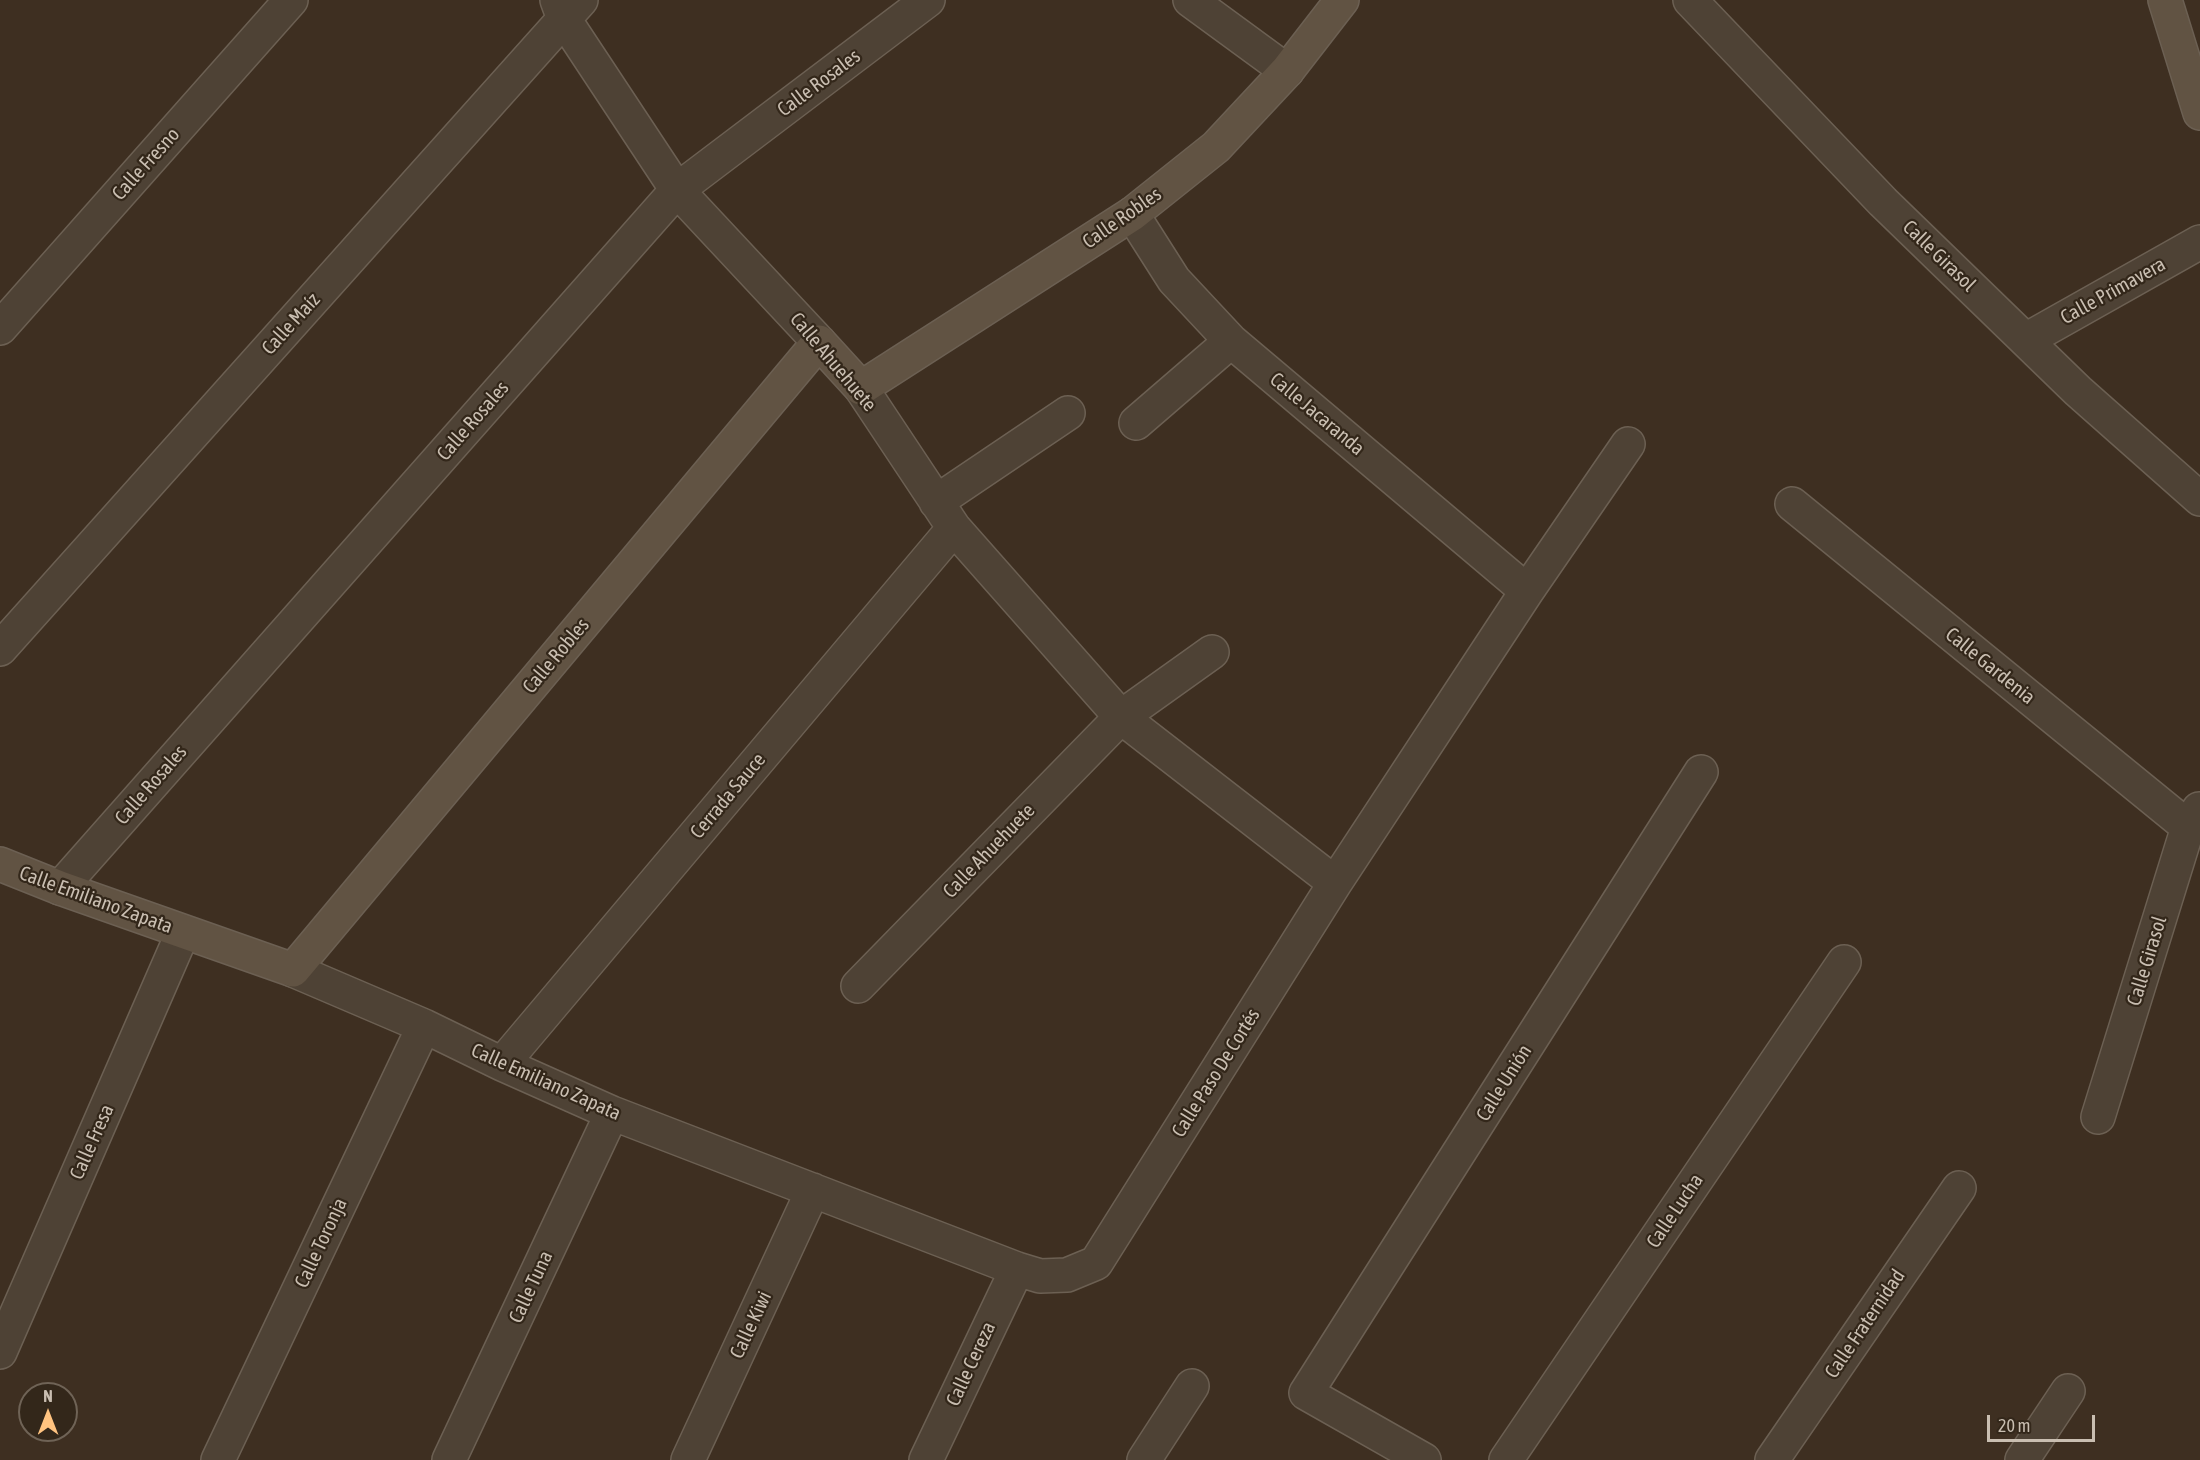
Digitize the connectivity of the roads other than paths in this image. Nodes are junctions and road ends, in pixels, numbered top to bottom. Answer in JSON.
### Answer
{"nodes":[{"id":1,"x":291,"y":0,"type":"edge"},
{"id":2,"x":928,"y":0,"type":"edge"},
{"id":3,"x":1190,"y":0,"type":"edge"},
{"id":4,"x":1342,"y":0,"type":"edge"},
{"id":5,"x":1690,"y":0,"type":"edge"},
{"id":6,"x":2165,"y":0,"type":"edge"},
{"id":7,"x":568,"y":6,"type":"edge"},
{"id":8,"x":1287,"y":71,"type":"junction"},
{"id":9,"x":2200,"y":113,"type":"edge"},
{"id":10,"x":678,"y":190,"type":"junction"},
{"id":11,"x":1132,"y":214,"type":"junction"},
{"id":12,"x":2200,"y":242,"type":"edge"},
{"id":13,"x":0,"y":328,"type":"edge"},
{"id":14,"x":2026,"y":340,"type":"junction"},
{"id":15,"x":1231,"y":341,"type":"junction"},
{"id":16,"x":819,"y":342,"type":"junction"},
{"id":17,"x":861,"y":388,"type":"junction"},
{"id":18,"x":1068,"y":413,"type":"dead end"},
{"id":19,"x":1136,"y":423,"type":"dead end"},
{"id":20,"x":1628,"y":444,"type":"dead end"},
{"id":21,"x":2200,"y":499,"type":"edge"},
{"id":22,"x":1792,"y":504,"type":"dead end"},
{"id":23,"x":945,"y":515,"type":"junction"},
{"id":24,"x":1527,"y":591,"type":"junction"},
{"id":25,"x":0,"y":649,"type":"edge"},
{"id":26,"x":1212,"y":652,"type":"dead end"},
{"id":27,"x":1121,"y":717,"type":"junction"},
{"id":28,"x":1701,"y":772,"type":"dead end"},
{"id":29,"x":2194,"y":817,"type":"edge"},
{"id":30,"x":0,"y":864,"type":"edge"},
{"id":31,"x":1335,"y":883,"type":"junction"},
{"id":32,"x":60,"y":888,"type":"junction"},
{"id":33,"x":183,"y":932,"type":"junction"},
{"id":34,"x":1844,"y":962,"type":"dead end"},
{"id":35,"x":292,"y":970,"type":"junction"},
{"id":36,"x":858,"y":986,"type":"dead end"},
{"id":37,"x":424,"y":1026,"type":"junction"},
{"id":38,"x":502,"y":1064,"type":"junction"},
{"id":39,"x":612,"y":1113,"type":"junction"},
{"id":40,"x":2098,"y":1117,"type":"dead end"},
{"id":41,"x":1959,"y":1188,"type":"dead end"},
{"id":42,"x":813,"y":1190,"type":"junction"},
{"id":43,"x":1096,"y":1263,"type":"joint"},
{"id":44,"x":1017,"y":1269,"type":"junction"},
{"id":45,"x":0,"y":1352,"type":"edge"},
{"id":46,"x":1191,"y":1386,"type":"dead end"},
{"id":47,"x":2068,"y":1391,"type":"dead end"},
{"id":48,"x":218,"y":1460,"type":"edge"},
{"id":49,"x":449,"y":1460,"type":"edge"},
{"id":50,"x":688,"y":1460,"type":"edge"},
{"id":51,"x":926,"y":1460,"type":"edge"},
{"id":52,"x":1144,"y":1460,"type":"edge"},
{"id":53,"x":1424,"y":1460,"type":"edge"},
{"id":54,"x":1506,"y":1460,"type":"edge"},
{"id":55,"x":1772,"y":1460,"type":"edge"},
{"id":56,"x":2022,"y":1460,"type":"edge"}],
"edges":[{"from":1,"to":13,"type":"street","name":"Calle Fresno"},
{"from":2,"to":10,"type":"street","name":"Calle Rosales"},
{"from":3,"to":8,"type":"street"},
{"from":4,"to":8,"type":"main road","name":"Calle Robles"},
{"from":5,"to":14,"type":"street","name":"Calle Girasol"},
{"from":6,"to":9,"type":"main road"},
{"from":7,"to":10,"type":"street","name":"Calle Ahuehuete"},
{"from":7,"to":25,"type":"street","name":"Calle Maíz"},
{"from":8,"to":11,"type":"main road","name":"Calle Robles"},
{"from":10,"to":16,"type":"street","name":"Calle Ahuehuete"},
{"from":10,"to":32,"type":"street","name":"Calle Rosales"},
{"from":11,"to":15,"type":"street","name":"Calle Jacaranda"},
{"from":11,"to":17,"type":"main road","name":"Calle Robles"},
{"from":12,"to":14,"type":"street","name":"Calle Primavera"},
{"from":14,"to":21,"type":"street","name":"Calle Girasol"},
{"from":15,"to":19,"type":"street"},
{"from":15,"to":24,"type":"street","name":"Calle Jacaranda"},
{"from":16,"to":17,"type":"main road","name":"Calle Ahuehuete"},
{"from":16,"to":35,"type":"main road","name":"Calle Robles"},
{"from":17,"to":23,"type":"street","name":"Calle Ahuehuete"},
{"from":18,"to":23,"type":"street","name":"Cerrada Sauce"},
{"from":20,"to":24,"type":"street","name":"Calle Paso De Cortés"},
{"from":22,"to":29,"type":"street","name":"Calle Gardenia"},
{"from":23,"to":27,"type":"street","name":"Calle Ahuehuete"},
{"from":23,"to":38,"type":"street","name":"Cerrada Sauce"},
{"from":24,"to":31,"type":"street","name":"Calle Paso De Cortés"},
{"from":26,"to":27,"type":"street"},
{"from":27,"to":31,"type":"street","name":"Calle Ahuehuete"},
{"from":27,"to":36,"type":"street","name":"Calle Ahuehuete"},
{"from":28,"to":53,"type":"street","name":"Calle Unión"},
{"from":29,"to":40,"type":"street","name":"Calle Girasol"},
{"from":30,"to":32,"type":"main road","name":"Calle Emiliano Zapata"},
{"from":31,"to":43,"type":"street","name":"Calle Paso De Cortés"},
{"from":32,"to":33,"type":"main road","name":"Calle Emiliano Zapata"},
{"from":33,"to":35,"type":"main road","name":"Calle Emiliano Zapata"},
{"from":33,"to":45,"type":"street","name":"Calle Fresa"},
{"from":34,"to":54,"type":"street","name":"Calle Lucha"},
{"from":35,"to":37,"type":"street","name":"Calle Emiliano Zapata"},
{"from":37,"to":38,"type":"street","name":"Calle Emiliano Zapata"},
{"from":37,"to":48,"type":"street","name":"Calle Toronja"},
{"from":38,"to":39,"type":"street","name":"Calle Emiliano Zapata"},
{"from":39,"to":42,"type":"street","name":"Calle Emiliano Zapata"},
{"from":39,"to":49,"type":"street","name":"Calle Tuna"},
{"from":41,"to":55,"type":"street","name":"Calle Fraternidad"},
{"from":42,"to":44,"type":"street","name":"Calle Emiliano Zapata"},
{"from":42,"to":50,"type":"street","name":"Calle Kiwi"},
{"from":43,"to":44,"type":"street","name":"Calle Emiliano Zapata"},
{"from":44,"to":51,"type":"street","name":"Calle Cereza"},
{"from":46,"to":52,"type":"street"},
{"from":47,"to":56,"type":"street"}]}
